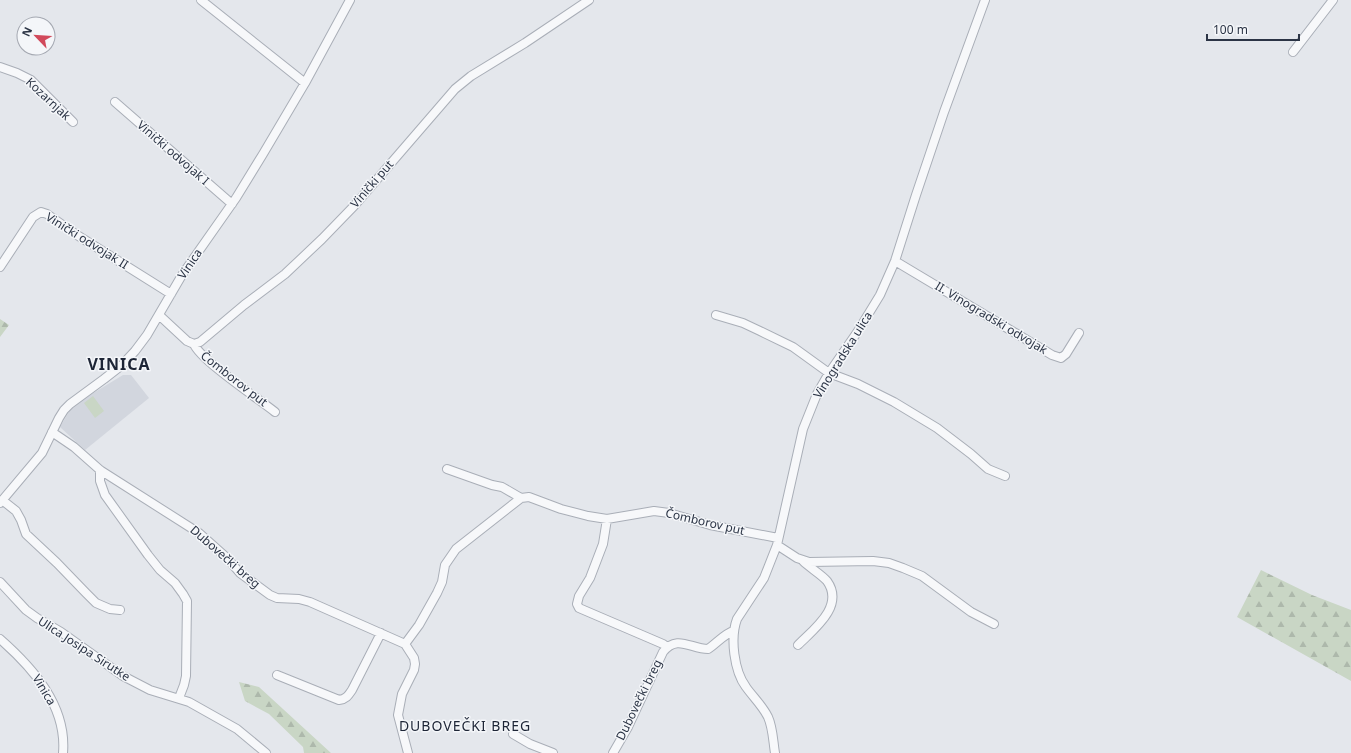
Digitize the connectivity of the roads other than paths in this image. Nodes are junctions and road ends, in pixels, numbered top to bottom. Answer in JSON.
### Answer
{"nodes":[{"id":1,"x":201,"y":0,"type":"edge"},
{"id":2,"x":350,"y":0,"type":"edge"},
{"id":3,"x":589,"y":0,"type":"edge"},
{"id":4,"x":985,"y":0,"type":"edge"},
{"id":5,"x":1333,"y":0,"type":"edge"},
{"id":6,"x":1293,"y":52,"type":"dead end"},
{"id":7,"x":0,"y":67,"type":"edge"},
{"id":8,"x":306,"y":83,"type":"junction"},
{"id":9,"x":115,"y":102,"type":"dead end"},
{"id":10,"x":73,"y":122,"type":"dead end"},
{"id":11,"x":232,"y":204,"type":"junction"},
{"id":12,"x":895,"y":261,"type":"junction"},
{"id":13,"x":0,"y":267,"type":"edge"},
{"id":14,"x":171,"y":294,"type":"junction"},
{"id":15,"x":159,"y":315,"type":"junction"},
{"id":16,"x":716,"y":315,"type":"dead end"},
{"id":17,"x":1079,"y":332,"type":"dead end"},
{"id":18,"x":194,"y":344,"type":"junction"},
{"id":19,"x":829,"y":373,"type":"junction"},
{"id":20,"x":275,"y":412,"type":"dead end"},
{"id":21,"x":52,"y":432,"type":"junction"},
{"id":22,"x":447,"y":468,"type":"dead end"},
{"id":23,"x":100,"y":470,"type":"junction"},
{"id":24,"x":1005,"y":476,"type":"dead end"},
{"id":25,"x":520,"y":498,"type":"junction"},
{"id":26,"x":1,"y":502,"type":"edge"},
{"id":27,"x":607,"y":519,"type":"junction"},
{"id":28,"x":778,"y":542,"type":"junction"},
{"id":29,"x":803,"y":561,"type":"junction"},
{"id":30,"x":0,"y":582,"type":"edge"},
{"id":31,"x":120,"y":610,"type":"dead end"},
{"id":32,"x":994,"y":624,"type":"dead end"},
{"id":33,"x":734,"y":631,"type":"junction"},
{"id":34,"x":381,"y":632,"type":"junction"},
{"id":35,"x":0,"y":639,"type":"edge"},
{"id":36,"x":405,"y":644,"type":"junction"},
{"id":37,"x":798,"y":645,"type":"dead end"},
{"id":38,"x":666,"y":647,"type":"junction"},
{"id":39,"x":276,"y":675,"type":"dead end"},
{"id":40,"x":178,"y":698,"type":"junction"},
{"id":41,"x":512,"y":734,"type":"dead end"},
{"id":42,"x":63,"y":753,"type":"edge"},
{"id":43,"x":266,"y":753,"type":"edge"},
{"id":44,"x":408,"y":753,"type":"edge"},
{"id":45,"x":553,"y":753,"type":"edge"},
{"id":46,"x":613,"y":753,"type":"edge"},
{"id":47,"x":774,"y":753,"type":"edge"}],
"edges":[{"from":1,"to":8,"type":"street"},
{"from":2,"to":8,"type":"street","name":"Vinica"},
{"from":3,"to":18,"type":"street","name":"Vinički put"},
{"from":4,"to":12,"type":"street","name":"Vinogradska ulica"},
{"from":5,"to":6,"type":"street"},
{"from":7,"to":10,"type":"street","name":"Kozarnjak"},
{"from":8,"to":11,"type":"street","name":"Vinica"},
{"from":9,"to":11,"type":"street","name":"Vinički odvojak I"},
{"from":11,"to":14,"type":"street","name":"Vinica"},
{"from":12,"to":17,"type":"street","name":"II. Vinogradski odvojak"},
{"from":12,"to":19,"type":"street","name":"Vinogradska ulica"},
{"from":13,"to":14,"type":"street","name":"Vinički odvojak II"},
{"from":14,"to":15,"type":"street","name":"Vinica"},
{"from":15,"to":18,"type":"street"},
{"from":15,"to":21,"type":"street","name":"Vinica"},
{"from":16,"to":19,"type":"street"},
{"from":18,"to":20,"type":"street","name":"Čomborov put"},
{"from":19,"to":24,"type":"street"},
{"from":19,"to":28,"type":"street","name":"Vinogradska ulica"},
{"from":21,"to":23,"type":"street","name":"Dubovečki breg"},
{"from":21,"to":26,"type":"street","name":"Vinica"},
{"from":22,"to":25,"type":"street","name":"Čomborov put"},
{"from":23,"to":34,"type":"street","name":"Dubovečki breg"},
{"from":23,"to":40,"type":"street"},
{"from":25,"to":27,"type":"street","name":"Čomborov put"},
{"from":25,"to":36,"type":"street"},
{"from":26,"to":31,"type":"street"},
{"from":27,"to":28,"type":"street","name":"Čomborov put"},
{"from":27,"to":38,"type":"street","name":"Dubovečki breg"},
{"from":28,"to":29,"type":"street"},
{"from":28,"to":33,"type":"street","name":"Vinogradska ulica"},
{"from":29,"to":32,"type":"street"},
{"from":29,"to":37,"type":"street"},
{"from":30,"to":40,"type":"street","name":"Ulica Josipa Sirutke"},
{"from":33,"to":38,"type":"street","name":"Dubovečki breg"},
{"from":33,"to":47,"type":"street","name":"Vinogradska ulica"},
{"from":34,"to":36,"type":"street","name":"Dubovečki breg"},
{"from":34,"to":39,"type":"street"},
{"from":35,"to":42,"type":"street","name":"Vinica"},
{"from":36,"to":44,"type":"street"},
{"from":38,"to":46,"type":"street","name":"Dubovečki breg"},
{"from":40,"to":43,"type":"street","name":"Ulica Josipa Sirutke"},
{"from":41,"to":45,"type":"street"}]}
